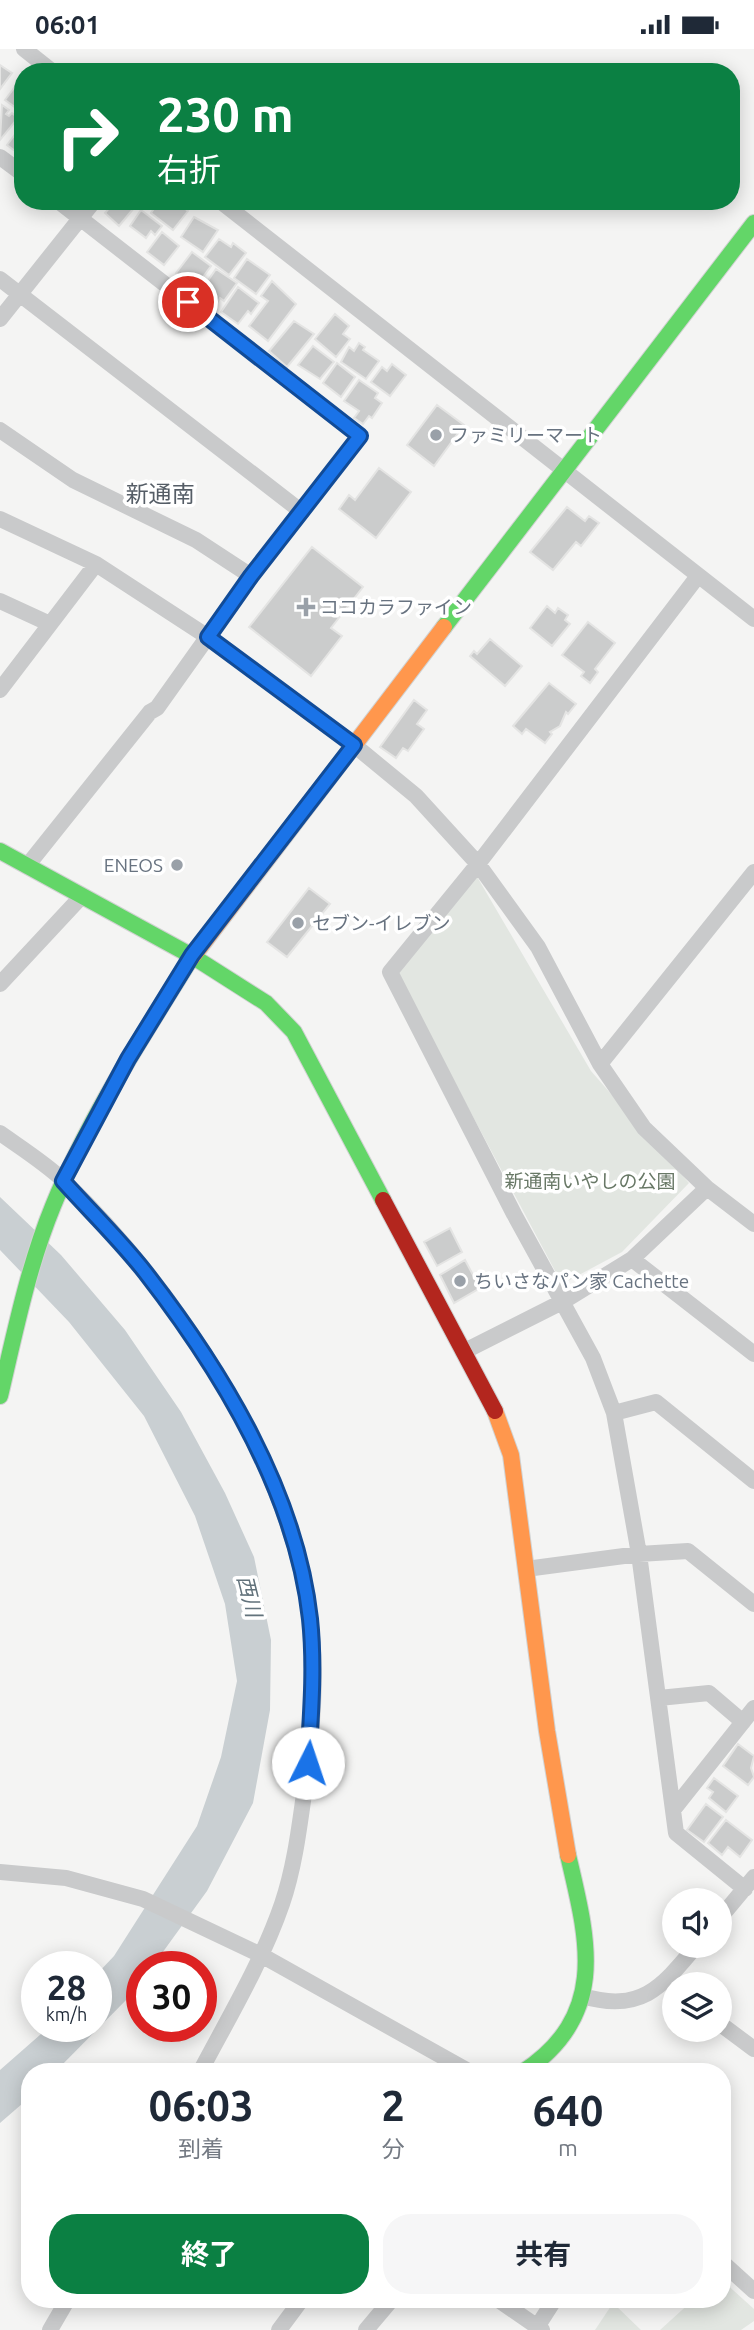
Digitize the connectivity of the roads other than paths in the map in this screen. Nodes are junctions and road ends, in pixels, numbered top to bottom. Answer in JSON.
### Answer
{"nodes":[{"id":1,"x":24,"y":49,"type":"edge"},
{"id":2,"x":42,"y":63,"type":"edge"},
{"id":3,"x":70,"y":210,"type":"edge"},
{"id":4,"x":87,"y":210,"type":"edge"},
{"id":5,"x":232,"y":210,"type":"edge"},
{"id":6,"x":80,"y":218,"type":"junction"},
{"id":7,"x":754,"y":223,"type":"edge"},
{"id":8,"x":0,"y":279,"type":"edge"},
{"id":9,"x":18,"y":293,"type":"junction"},
{"id":10,"x":0,"y":319,"type":"edge"},
{"id":11,"x":0,"y":430,"type":"edge"},
{"id":12,"x":565,"y":470,"type":"junction"},
{"id":13,"x":302,"y":512,"type":"junction"},
{"id":14,"x":0,"y":519,"type":"edge"},
{"id":15,"x":96,"y":564,"type":"junction"},
{"id":16,"x":251,"y":576,"type":"junction"},
{"id":17,"x":698,"y":576,"type":"junction"},
{"id":18,"x":0,"y":601,"type":"edge"},
{"id":19,"x":754,"y":619,"type":"edge"},
{"id":20,"x":50,"y":624,"type":"junction"},
{"id":21,"x":208,"y":637,"type":"junction"},
{"id":22,"x":0,"y":690,"type":"edge"},
{"id":23,"x":354,"y":745,"type":"junction"},
{"id":24,"x":0,"y":851,"type":"edge"},
{"id":25,"x":478,"y":864,"type":"junction"},
{"id":26,"x":27,"y":866,"type":"junction"},
{"id":27,"x":754,"y":872,"type":"edge"},
{"id":28,"x":81,"y":897,"type":"junction"},
{"id":29,"x":192,"y":955,"type":"junction"},
{"id":30,"x":0,"y":984,"type":"edge"},
{"id":31,"x":600,"y":1064,"type":"junction"},
{"id":32,"x":0,"y":1133,"type":"edge"},
{"id":33,"x":63,"y":1181,"type":"junction"},
{"id":34,"x":708,"y":1188,"type":"junction"},
{"id":35,"x":754,"y":1224,"type":"edge"},
{"id":36,"x":632,"y":1259,"type":"junction"},
{"id":37,"x":564,"y":1301,"type":"junction"},
{"id":38,"x":463,"y":1352,"type":"junction"},
{"id":39,"x":754,"y":1354,"type":"edge"},
{"id":40,"x":0,"y":1396,"type":"edge"},
{"id":41,"x":614,"y":1413,"type":"junction"},
{"id":42,"x":754,"y":1481,"type":"edge"},
{"id":43,"x":639,"y":1554,"type":"junction"},
{"id":44,"x":526,"y":1569,"type":"junction"},
{"id":45,"x":754,"y":1604,"type":"edge"},
{"id":46,"x":659,"y":1698,"type":"junction"},
{"id":47,"x":754,"y":1708,"type":"edge"},
{"id":48,"x":743,"y":1722,"type":"junction"},
{"id":49,"x":673,"y":1809,"type":"junction"},
{"id":50,"x":0,"y":1872,"type":"edge"},
{"id":51,"x":749,"y":1883,"type":"edge"},
{"id":52,"x":732,"y":1903,"type":"edge"},
{"id":53,"x":261,"y":1955,"type":"junction"},
{"id":54,"x":662,"y":1989,"type":"edge"},
{"id":55,"x":582,"y":1996,"type":"junction"},
{"id":56,"x":732,"y":2033,"type":"edge"},
{"id":57,"x":754,"y":2049,"type":"edge"},
{"id":58,"x":205,"y":2063,"type":"edge"},
{"id":59,"x":454,"y":2063,"type":"edge"},
{"id":60,"x":539,"y":2063,"type":"edge"},
{"id":61,"x":731,"y":2270,"type":"edge"},
{"id":62,"x":754,"y":2291,"type":"edge"},
{"id":63,"x":63,"y":2308,"type":"edge"},
{"id":64,"x":295,"y":2308,"type":"edge"},
{"id":65,"x":384,"y":2308,"type":"edge"},
{"id":66,"x":510,"y":2308,"type":"edge"},
{"id":67,"x":550,"y":2308,"type":"edge"},
{"id":68,"x":540,"y":2328,"type":"edge"},
{"id":69,"x":50,"y":2330,"type":"edge"},
{"id":70,"x":279,"y":2330,"type":"edge"},
{"id":71,"x":366,"y":2330,"type":"edge"}],
"edges":[{"from":1,"to":2,"type":"street"},
{"from":3,"to":6,"type":"street"},
{"from":4,"to":6,"type":"street"},
{"from":5,"to":12,"type":"street"},
{"from":6,"to":9,"type":"street"},
{"from":6,"to":13,"type":"street"},
{"from":7,"to":12,"type":"street"},
{"from":8,"to":9,"type":"street"},
{"from":9,"to":10,"type":"street"},
{"from":9,"to":13,"type":"street"},
{"from":11,"to":16,"type":"street"},
{"from":12,"to":17,"type":"street"},
{"from":12,"to":23,"type":"street"},
{"from":13,"to":16,"type":"street"},
{"from":14,"to":15,"type":"street"},
{"from":15,"to":20,"type":"street"},
{"from":15,"to":21,"type":"street"},
{"from":16,"to":21,"type":"street"},
{"from":17,"to":19,"type":"street"},
{"from":17,"to":25,"type":"street"},
{"from":18,"to":20,"type":"street"},
{"from":20,"to":22,"type":"street"},
{"from":21,"to":23,"type":"street"},
{"from":21,"to":26,"type":"street"},
{"from":23,"to":25,"type":"street"},
{"from":23,"to":29,"type":"street"},
{"from":24,"to":26,"type":"street"},
{"from":25,"to":31,"type":"street"},
{"from":25,"to":37,"type":"street"},
{"from":26,"to":28,"type":"street"},
{"from":27,"to":31,"type":"street"},
{"from":28,"to":29,"type":"street"},
{"from":28,"to":30,"type":"street"},
{"from":29,"to":33,"type":"street"},
{"from":29,"to":38,"type":"street"},
{"from":31,"to":34,"type":"street"},
{"from":32,"to":33,"type":"street"},
{"from":33,"to":40,"type":"street"},
{"from":33,"to":53,"type":"street"},
{"from":34,"to":35,"type":"street"},
{"from":34,"to":36,"type":"street"},
{"from":36,"to":37,"type":"street"},
{"from":36,"to":39,"type":"street"},
{"from":37,"to":38,"type":"street"},
{"from":37,"to":41,"type":"street"},
{"from":38,"to":44,"type":"street"},
{"from":41,"to":42,"type":"street"},
{"from":41,"to":43,"type":"street"},
{"from":43,"to":44,"type":"street"},
{"from":43,"to":45,"type":"street"},
{"from":43,"to":46,"type":"street"},
{"from":44,"to":55,"type":"street"},
{"from":46,"to":48,"type":"street"},
{"from":46,"to":49,"type":"street"},
{"from":47,"to":48,"type":"street"},
{"from":48,"to":49,"type":"street"},
{"from":49,"to":51,"type":"street"},
{"from":50,"to":53,"type":"street"},
{"from":51,"to":52,"type":"street"},
{"from":53,"to":58,"type":"street"},
{"from":53,"to":59,"type":"street"},
{"from":54,"to":55,"type":"street"},
{"from":55,"to":60,"type":"street"},
{"from":56,"to":57,"type":"street"},
{"from":61,"to":62,"type":"street"},
{"from":63,"to":69,"type":"street"},
{"from":64,"to":70,"type":"street"},
{"from":65,"to":71,"type":"street"},
{"from":66,"to":68,"type":"street"},
{"from":67,"to":68,"type":"street"}]}
